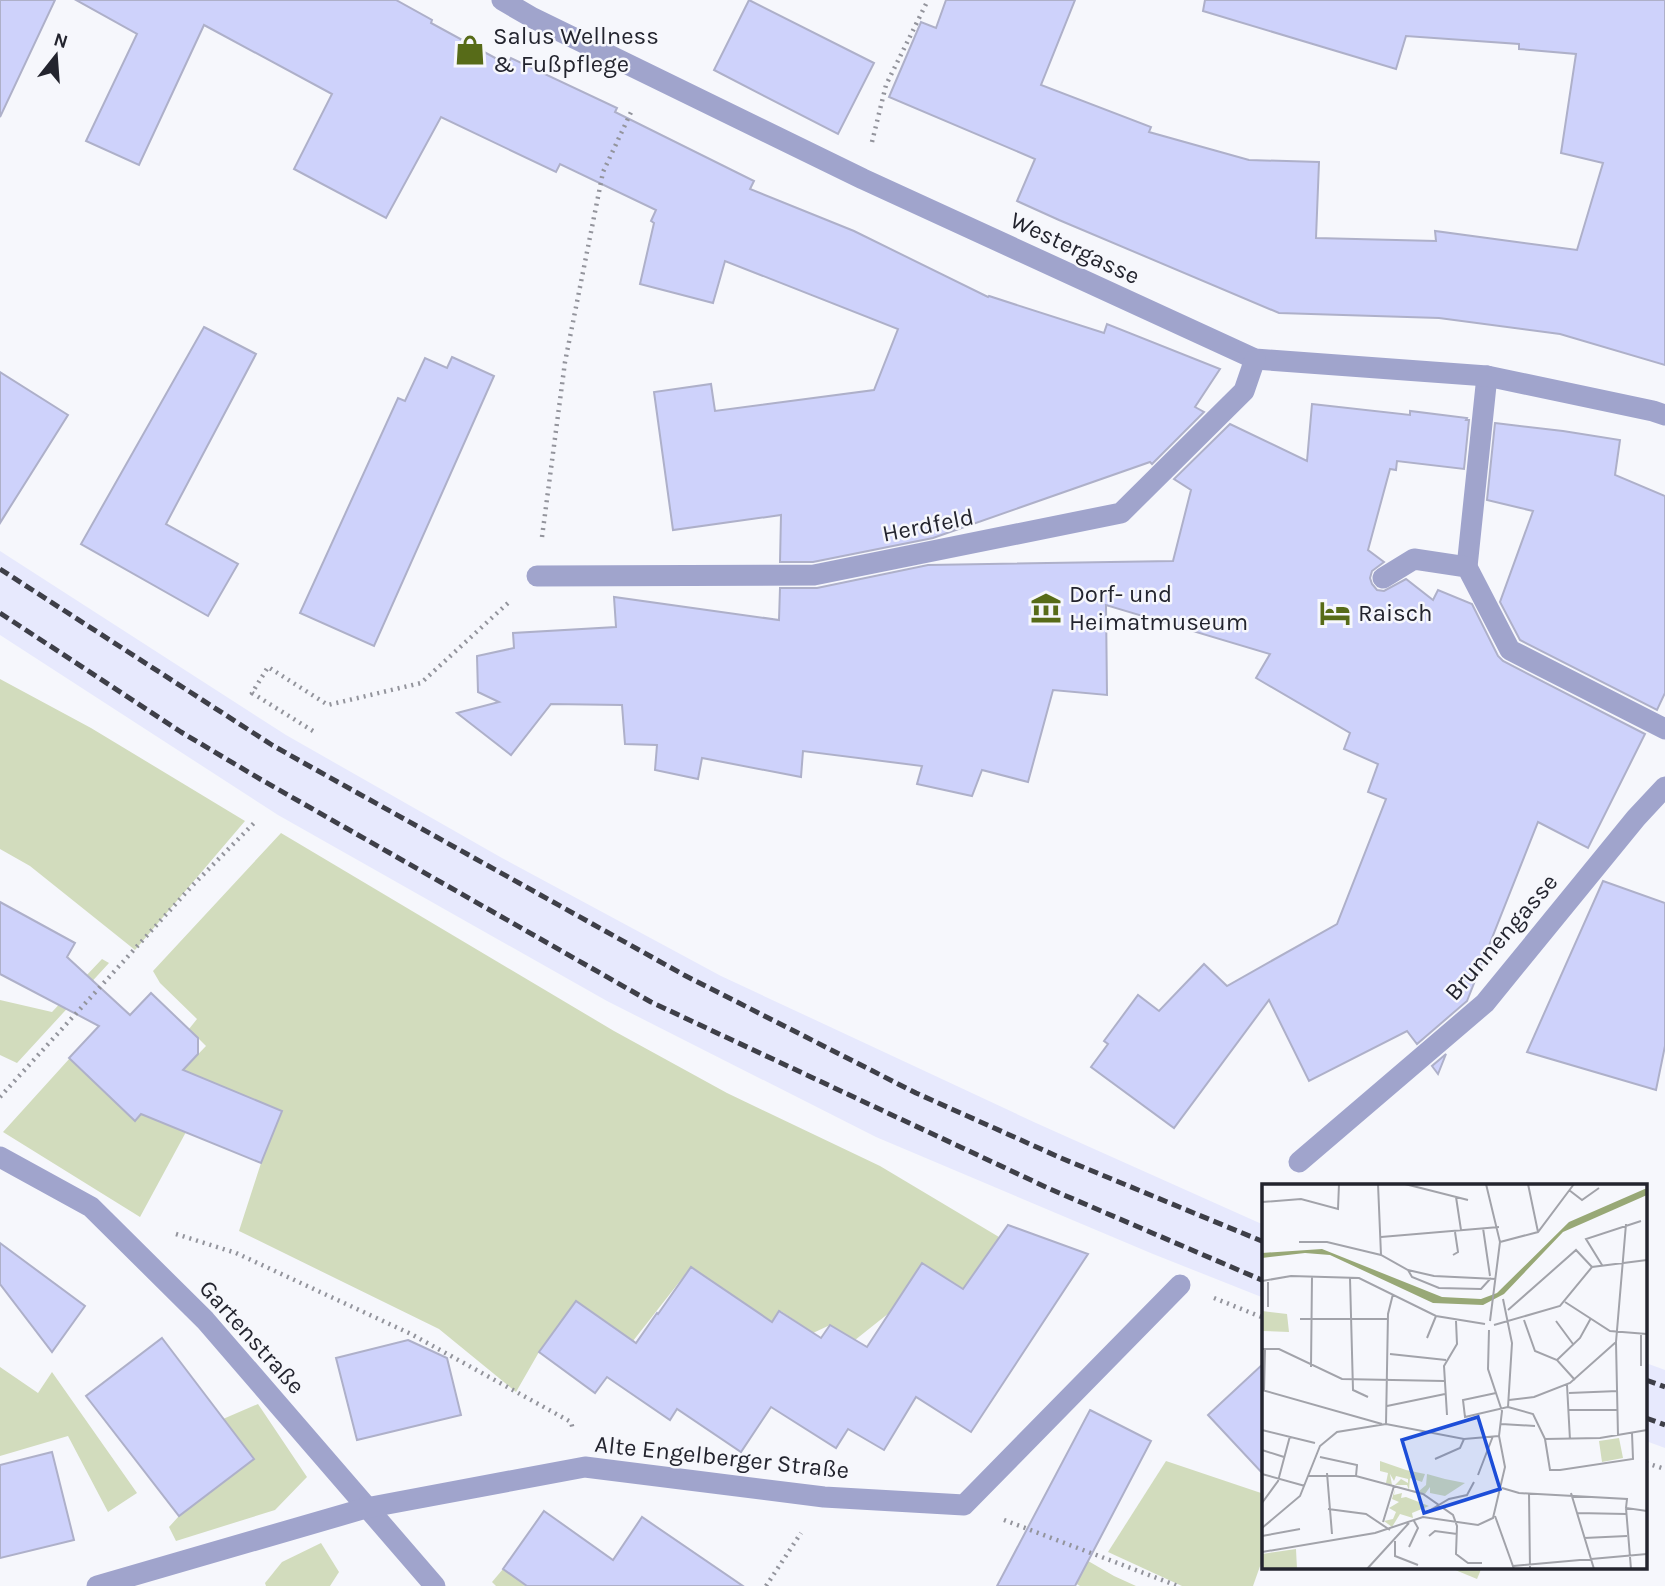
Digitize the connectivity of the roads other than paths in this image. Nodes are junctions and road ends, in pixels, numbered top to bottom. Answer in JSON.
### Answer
{"nodes":[{"id":1,"x":502,"y":0,"type":"edge"},
{"id":2,"x":1255,"y":359,"type":"junction"},
{"id":3,"x":1487,"y":376,"type":"junction"},
{"id":4,"x":1665,"y":415,"type":"edge"},
{"id":5,"x":1467,"y":567,"type":"junction"},
{"id":6,"x":537,"y":576,"type":"road end"},
{"id":7,"x":1383,"y":578,"type":"dead end"},
{"id":8,"x":1665,"y":729,"type":"edge"},
{"id":9,"x":1665,"y":787,"type":"edge"},
{"id":10,"x":0,"y":1157,"type":"edge"},
{"id":11,"x":1299,"y":1162,"type":"dead end"},
{"id":12,"x":1181,"y":1285,"type":"road end"},
{"id":13,"x":366,"y":1508,"type":"junction"},
{"id":14,"x":97,"y":1586,"type":"edge"},
{"id":15,"x":435,"y":1586,"type":"edge"}],
"edges":[{"from":1,"to":2,"type":"street","name":"Westergasse"},
{"from":2,"to":3,"type":"street","name":"Westergasse"},
{"from":2,"to":6,"type":"street","name":"Herdfeld"},
{"from":3,"to":4,"type":"street","name":"Westergasse"},
{"from":3,"to":5,"type":"street"},
{"from":5,"to":7,"type":"street"},
{"from":5,"to":8,"type":"street"},
{"from":9,"to":11,"type":"street","name":"Brunnengasse"},
{"from":10,"to":13,"type":"street","name":"Gartenstraße"},
{"from":12,"to":13,"type":"street","name":"Alte Engelberger Straße"},
{"from":13,"to":14,"type":"street","name":"Alte Engelberger Straße"},
{"from":13,"to":15,"type":"street","name":"Gartenstraße"}]}
